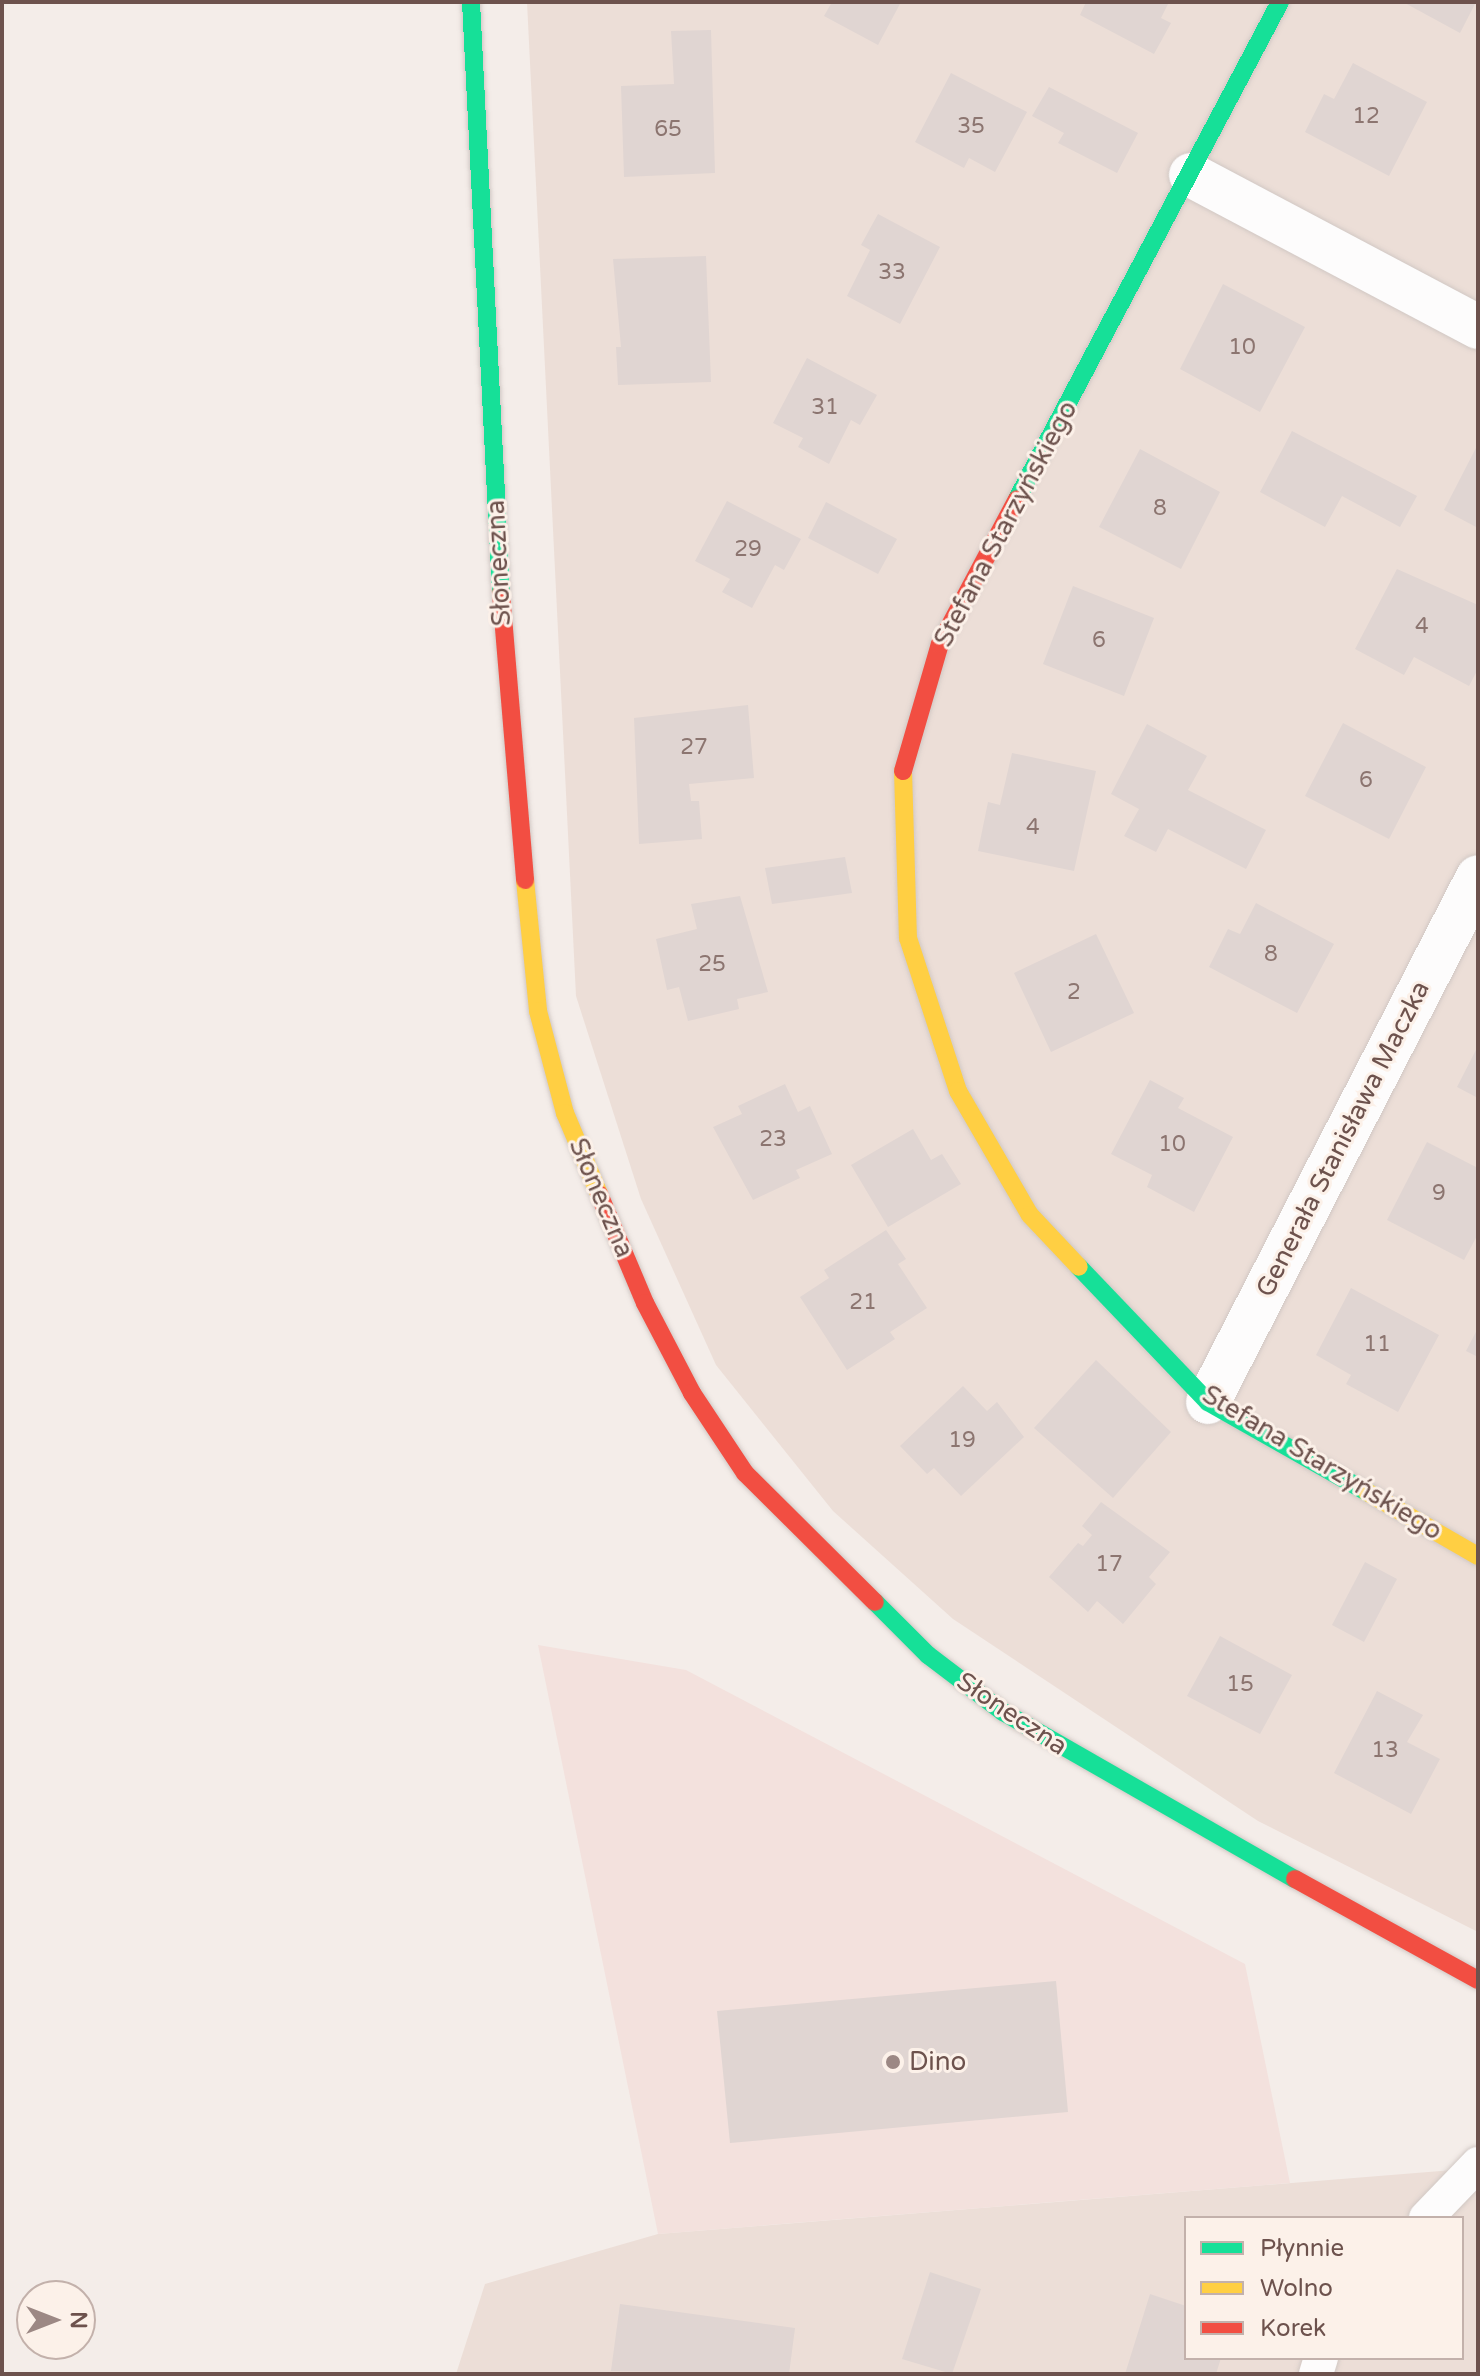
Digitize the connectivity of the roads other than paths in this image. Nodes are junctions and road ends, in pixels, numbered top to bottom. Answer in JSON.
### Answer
{"nodes":[{"id":1,"x":471,"y":2,"type":"edge"},
{"id":2,"x":1280,"y":2,"type":"edge"},
{"id":3,"x":1191,"y":175,"type":"junction"},
{"id":4,"x":1478,"y":327,"type":"edge"},
{"id":5,"x":1478,"y":877,"type":"edge"},
{"id":6,"x":1208,"y":1402,"type":"junction"},
{"id":7,"x":1478,"y":1556,"type":"edge"},
{"id":8,"x":1478,"y":1980,"type":"edge"},
{"id":9,"x":1478,"y":2164,"type":"edge"},
{"id":10,"x":1428,"y":2216,"type":"edge"}],
"edges":[{"from":1,"to":8,"type":"street","name":"Słoneczna"},
{"from":2,"to":3,"type":"street","name":"Stefana Starzyńskiego"},
{"from":3,"to":4,"type":"street"},
{"from":3,"to":6,"type":"street","name":"Stefana Starzyńskiego"},
{"from":5,"to":6,"type":"street","name":"Generała Stanisława Maczka"},
{"from":6,"to":7,"type":"street","name":"Stefana Starzyńskiego"},
{"from":9,"to":10,"type":"lane"}]}
